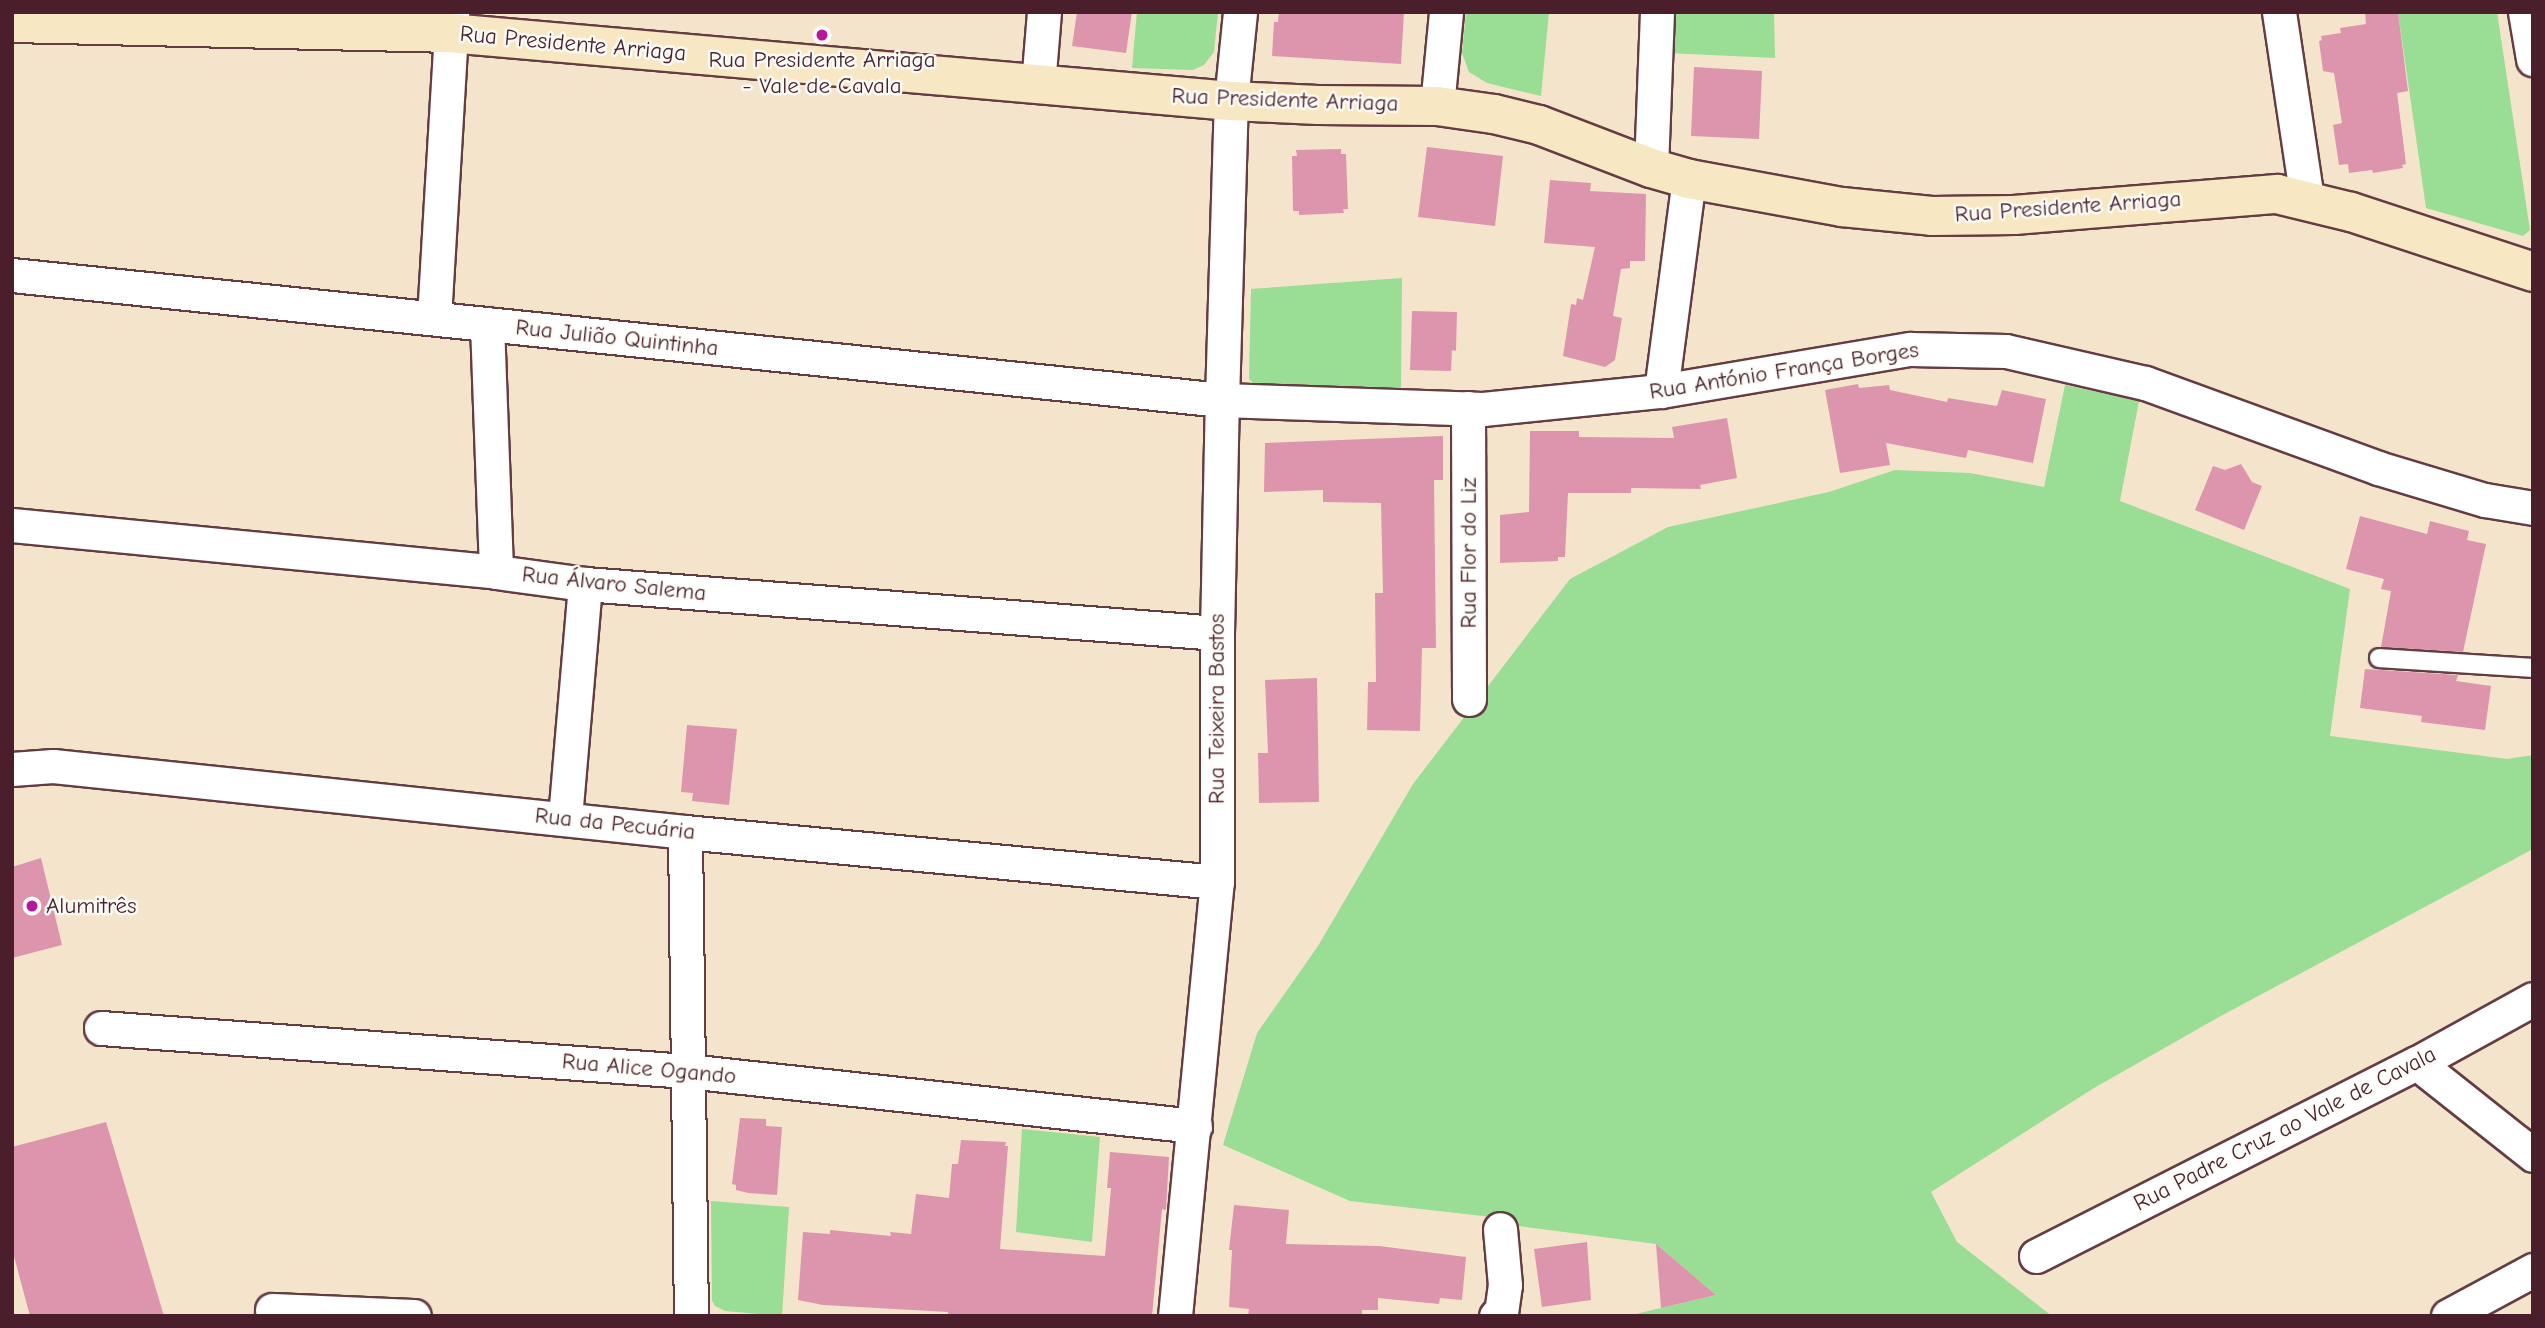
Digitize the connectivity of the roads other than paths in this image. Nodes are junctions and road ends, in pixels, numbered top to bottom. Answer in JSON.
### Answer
{"nodes":[{"id":1,"x":1044,"y":12,"type":"edge"},
{"id":2,"x":1240,"y":12,"type":"edge"},
{"id":3,"x":1446,"y":12,"type":"edge"},
{"id":4,"x":1657,"y":12,"type":"edge"},
{"id":5,"x":2279,"y":12,"type":"edge"},
{"id":6,"x":2525,"y":12,"type":"edge"},
{"id":7,"x":79,"y":19,"type":"edge"},
{"id":8,"x":451,"y":22,"type":"edge"},
{"id":9,"x":12,"y":23,"type":"edge"},
{"id":10,"x":2533,"y":59,"type":"edge"},
{"id":11,"x":1038,"y":85,"type":"junction"},
{"id":12,"x":1231,"y":100,"type":"junction"},
{"id":13,"x":1437,"y":106,"type":"junction"},
{"id":14,"x":1651,"y":168,"type":"junction"},
{"id":15,"x":1689,"y":179,"type":"junction"},
{"id":16,"x":2307,"y":199,"type":"junction"},
{"id":17,"x":2533,"y":272,"type":"edge"},
{"id":18,"x":12,"y":275,"type":"edge"},
{"id":19,"x":434,"y":318,"type":"junction"},
{"id":20,"x":487,"y":324,"type":"junction"},
{"id":21,"x":1661,"y":391,"type":"junction"},
{"id":22,"x":1222,"y":400,"type":"junction"},
{"id":23,"x":1468,"y":408,"type":"junction"},
{"id":24,"x":2533,"y":508,"type":"edge"},
{"id":25,"x":12,"y":525,"type":"edge"},
{"id":26,"x":495,"y":572,"type":"junction"},
{"id":27,"x":585,"y":584,"type":"junction"},
{"id":28,"x":1217,"y":633,"type":"junction"},
{"id":29,"x":2379,"y":658,"type":"dead end"},
{"id":30,"x":2533,"y":668,"type":"edge"},
{"id":31,"x":1469,"y":699,"type":"dead end"},
{"id":32,"x":12,"y":769,"type":"edge"},
{"id":33,"x":565,"y":818,"type":"junction"},
{"id":34,"x":685,"y":832,"type":"junction"},
{"id":35,"x":1217,"y":882,"type":"junction"},
{"id":36,"x":2533,"y":999,"type":"edge"},
{"id":37,"x":101,"y":1028,"type":"dead end"},
{"id":38,"x":2417,"y":1063,"type":"junction"},
{"id":39,"x":687,"y":1071,"type":"junction"},
{"id":40,"x":1195,"y":1126,"type":"junction"},
{"id":41,"x":2533,"y":1155,"type":"edge"},
{"id":42,"x":1500,"y":1229,"type":"dead end"},
{"id":43,"x":2036,"y":1256,"type":"dead end"},
{"id":44,"x":2533,"y":1270,"type":"edge"},
{"id":45,"x":272,"y":1310,"type":"dead end"},
{"id":46,"x":2455,"y":1314,"type":"edge"},
{"id":47,"x":414,"y":1316,"type":"edge"},
{"id":48,"x":691,"y":1316,"type":"edge"},
{"id":49,"x":1175,"y":1316,"type":"edge"},
{"id":50,"x":1496,"y":1316,"type":"edge"}],
"edges":[{"from":1,"to":11,"type":"street"},
{"from":2,"to":12,"type":"street","name":"Rua Teixeira Bastos"},
{"from":3,"to":13,"type":"street"},
{"from":4,"to":14,"type":"street"},
{"from":5,"to":16,"type":"street"},
{"from":6,"to":10,"type":"street"},
{"from":7,"to":8,"type":"street","name":"Rua Presidente Arriaga"},
{"from":7,"to":9,"type":"street","name":"Rua Presidente Arriaga"},
{"from":8,"to":11,"type":"street","name":"Rua Presidente Arriaga"},
{"from":8,"to":19,"type":"street"},
{"from":11,"to":12,"type":"street","name":"Rua Presidente Arriaga"},
{"from":12,"to":13,"type":"street","name":"Rua Presidente Arriaga"},
{"from":12,"to":22,"type":"street","name":"Rua Teixeira Bastos"},
{"from":13,"to":14,"type":"street","name":"Rua Presidente Arriaga"},
{"from":14,"to":15,"type":"street","name":"Rua Presidente Arriaga"},
{"from":15,"to":16,"type":"street","name":"Rua Presidente Arriaga"},
{"from":15,"to":21,"type":"street"},
{"from":16,"to":17,"type":"street","name":"Rua Presidente Arriaga"},
{"from":18,"to":19,"type":"street","name":"Rua Julião Quintinha"},
{"from":19,"to":20,"type":"street","name":"Rua Julião Quintinha"},
{"from":20,"to":22,"type":"street","name":"Rua Julião Quintinha"},
{"from":20,"to":26,"type":"street"},
{"from":21,"to":23,"type":"street","name":"Rua António França Borges"},
{"from":21,"to":24,"type":"street","name":"Rua António França Borges"},
{"from":22,"to":23,"type":"street","name":"Rua António França Borges"},
{"from":22,"to":28,"type":"street","name":"Rua Teixeira Bastos"},
{"from":23,"to":31,"type":"street","name":"Rua Flor do Liz"},
{"from":25,"to":26,"type":"street","name":"Rua Álvaro Salema"},
{"from":26,"to":27,"type":"street","name":"Rua Álvaro Salema"},
{"from":27,"to":28,"type":"street","name":"Rua Álvaro Salema"},
{"from":27,"to":33,"type":"street"},
{"from":28,"to":35,"type":"street","name":"Rua Teixeira Bastos"},
{"from":29,"to":30,"type":"lane"},
{"from":32,"to":33,"type":"street","name":"Rua da Pecuária"},
{"from":33,"to":34,"type":"street","name":"Rua da Pecuária"},
{"from":34,"to":35,"type":"street","name":"Rua da Pecuária"},
{"from":34,"to":39,"type":"street"},
{"from":35,"to":40,"type":"street","name":"Rua Teixeira Bastos"},
{"from":36,"to":38,"type":"street","name":"Rua Padre Cruz ao Vale de Cavala"},
{"from":37,"to":39,"type":"street","name":"Rua Alice Ogando"},
{"from":38,"to":41,"type":"street"},
{"from":38,"to":43,"type":"street","name":"Rua Padre Cruz ao Vale de Cavala"},
{"from":39,"to":40,"type":"street","name":"Rua Alice Ogando"},
{"from":39,"to":48,"type":"street"},
{"from":40,"to":49,"type":"street","name":"Rua Teixeira Bastos"},
{"from":42,"to":50,"type":"street"},
{"from":44,"to":46,"type":"street"},
{"from":45,"to":47,"type":"street"}]}
